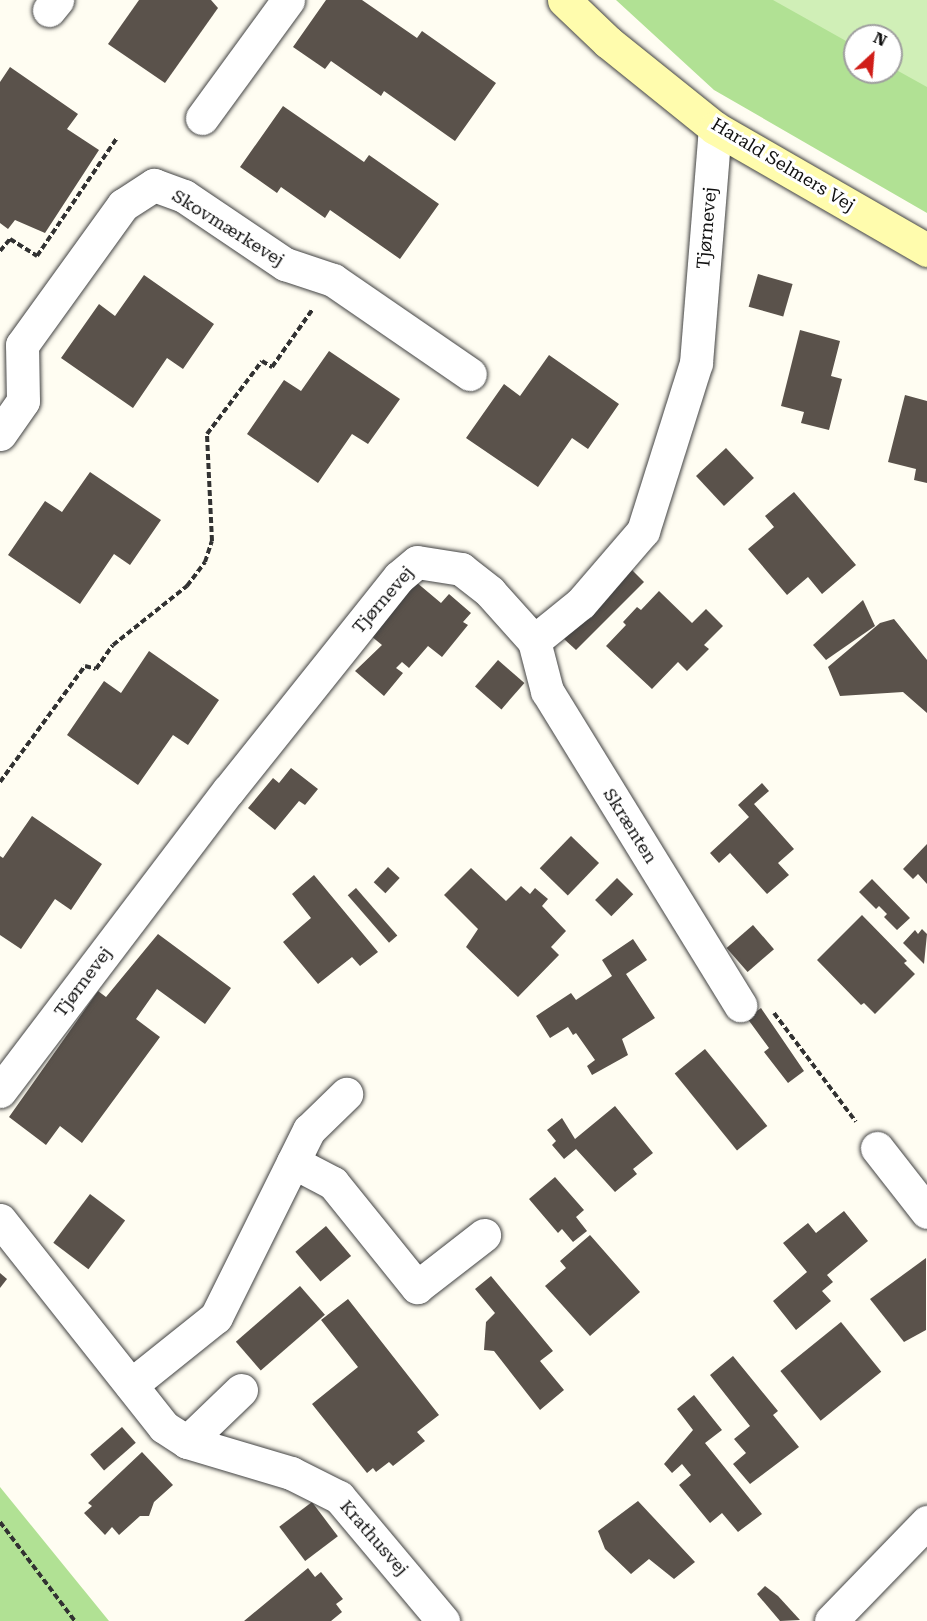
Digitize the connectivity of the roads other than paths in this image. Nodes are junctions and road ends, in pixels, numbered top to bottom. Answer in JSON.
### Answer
{"nodes":[{"id":1,"x":288,"y":0,"type":"edge"},
{"id":2,"x":564,"y":0,"type":"edge"},
{"id":3,"x":202,"y":118,"type":"dead end"},
{"id":4,"x":715,"y":128,"type":"junction"},
{"id":5,"x":927,"y":249,"type":"edge"},
{"id":6,"x":470,"y":374,"type":"dead end"},
{"id":7,"x":0,"y":434,"type":"edge"},
{"id":8,"x":534,"y":641,"type":"junction"},
{"id":9,"x":740,"y":1005,"type":"road end"},
{"id":10,"x":0,"y":1090,"type":"edge"},
{"id":11,"x":346,"y":1094,"type":"dead end"},
{"id":12,"x":877,"y":1148,"type":"road end"},
{"id":13,"x":293,"y":1162,"type":"junction"},
{"id":14,"x":927,"y":1212,"type":"edge"},
{"id":15,"x":0,"y":1220,"type":"edge"},
{"id":16,"x":484,"y":1235,"type":"dead end"},
{"id":17,"x":131,"y":1385,"type":"junction"},
{"id":18,"x":241,"y":1390,"type":"dead end"},
{"id":19,"x":187,"y":1443,"type":"junction"},
{"id":20,"x":927,"y":1522,"type":"edge"},
{"id":21,"x":443,"y":1621,"type":"edge"},
{"id":22,"x":831,"y":1621,"type":"edge"}],
"edges":[{"from":1,"to":3,"type":"street"},
{"from":2,"to":4,"type":"street","name":"Harald Selmers Vej"},
{"from":4,"to":5,"type":"street","name":"Harald Selmers Vej"},
{"from":4,"to":8,"type":"street","name":"Tjørnevej"},
{"from":6,"to":7,"type":"street","name":"Skovmærkevej"},
{"from":8,"to":9,"type":"street","name":"Skrænten"},
{"from":8,"to":10,"type":"street","name":"Tjørnevej"},
{"from":11,"to":13,"type":"street"},
{"from":12,"to":14,"type":"street"},
{"from":13,"to":16,"type":"street"},
{"from":13,"to":17,"type":"street"},
{"from":15,"to":17,"type":"street","name":"Krathusvej"},
{"from":17,"to":19,"type":"street","name":"Krathusvej"},
{"from":18,"to":19,"type":"street"},
{"from":19,"to":21,"type":"street","name":"Krathusvej"},
{"from":20,"to":22,"type":"street"}]}
